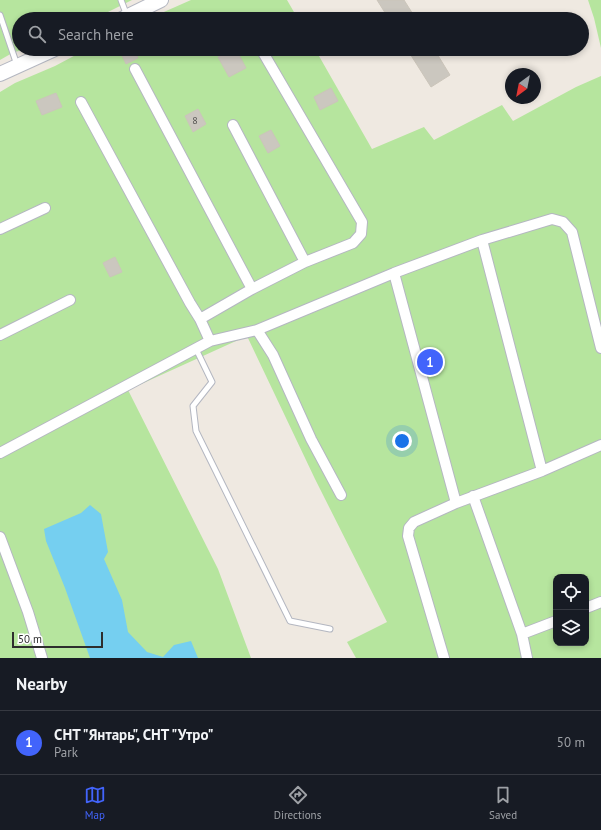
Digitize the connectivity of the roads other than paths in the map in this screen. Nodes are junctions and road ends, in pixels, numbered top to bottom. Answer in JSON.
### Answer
{"nodes":[{"id":1,"x":122,"y":0,"type":"edge"},
{"id":2,"x":161,"y":0,"type":"edge"},
{"id":3,"x":124,"y":12,"type":"edge"},
{"id":4,"x":137,"y":12,"type":"edge"},
{"id":5,"x":0,"y":14,"type":"edge"},
{"id":6,"x":12,"y":51,"type":"edge"},
{"id":7,"x":14,"y":56,"type":"edge"},
{"id":8,"x":39,"y":56,"type":"edge"},
{"id":9,"x":265,"y":56,"type":"edge"},
{"id":10,"x":17,"y":66,"type":"junction"},
{"id":11,"x":135,"y":69,"type":"dead end"},
{"id":12,"x":0,"y":74,"type":"edge"},
{"id":13,"x":81,"y":102,"type":"dead end"},
{"id":14,"x":233,"y":125,"type":"dead end"},
{"id":15,"x":45,"y":208,"type":"dead end"},
{"id":16,"x":0,"y":229,"type":"edge"},
{"id":17,"x":482,"y":240,"type":"junction"},
{"id":18,"x":305,"y":262,"type":"junction"},
{"id":19,"x":394,"y":273,"type":"junction"},
{"id":20,"x":252,"y":289,"type":"junction"},
{"id":21,"x":70,"y":300,"type":"dead end"},
{"id":22,"x":200,"y":319,"type":"junction"},
{"id":23,"x":257,"y":330,"type":"junction"},
{"id":24,"x":0,"y":335,"type":"edge"},
{"id":25,"x":210,"y":341,"type":"junction"},
{"id":26,"x":601,"y":348,"type":"edge"},
{"id":27,"x":196,"y":349,"type":"junction"},
{"id":28,"x":601,"y":445,"type":"edge"},
{"id":29,"x":0,"y":453,"type":"edge"},
{"id":30,"x":542,"y":471,"type":"junction"},
{"id":31,"x":341,"y":495,"type":"dead end"},
{"id":32,"x":473,"y":496,"type":"junction"},
{"id":33,"x":456,"y":503,"type":"junction"},
{"id":34,"x":0,"y":537,"type":"edge"},
{"id":35,"x":601,"y":602,"type":"edge"},
{"id":36,"x":589,"y":607,"type":"edge"},
{"id":37,"x":553,"y":621,"type":"edge"},
{"id":38,"x":330,"y":629,"type":"dead end"},
{"id":39,"x":522,"y":634,"type":"junction"},
{"id":40,"x":42,"y":658,"type":"edge"},
{"id":41,"x":444,"y":658,"type":"edge"},
{"id":42,"x":528,"y":658,"type":"edge"}],
"edges":[{"from":1,"to":3,"type":"lane"},
{"from":2,"to":4,"type":"street"},
{"from":5,"to":6,"type":"lane"},
{"from":7,"to":10,"type":"lane"},
{"from":8,"to":10,"type":"street"},
{"from":9,"to":18,"type":"street"},
{"from":10,"to":12,"type":"street"},
{"from":11,"to":20,"type":"street"},
{"from":13,"to":22,"type":"street"},
{"from":14,"to":18,"type":"street"},
{"from":15,"to":16,"type":"street"},
{"from":17,"to":19,"type":"street"},
{"from":17,"to":26,"type":"street"},
{"from":17,"to":30,"type":"street"},
{"from":18,"to":20,"type":"street"},
{"from":19,"to":23,"type":"street"},
{"from":19,"to":33,"type":"street"},
{"from":20,"to":22,"type":"street"},
{"from":21,"to":24,"type":"street"},
{"from":22,"to":25,"type":"street"},
{"from":23,"to":25,"type":"street"},
{"from":23,"to":31,"type":"street"},
{"from":25,"to":27,"type":"street"},
{"from":27,"to":29,"type":"street"},
{"from":27,"to":38,"type":"lane"},
{"from":28,"to":30,"type":"street"},
{"from":30,"to":32,"type":"street"},
{"from":32,"to":33,"type":"street"},
{"from":32,"to":39,"type":"street"},
{"from":33,"to":41,"type":"street"},
{"from":34,"to":40,"type":"street"},
{"from":35,"to":36,"type":"street"},
{"from":37,"to":39,"type":"street"},
{"from":39,"to":42,"type":"street"}]}
